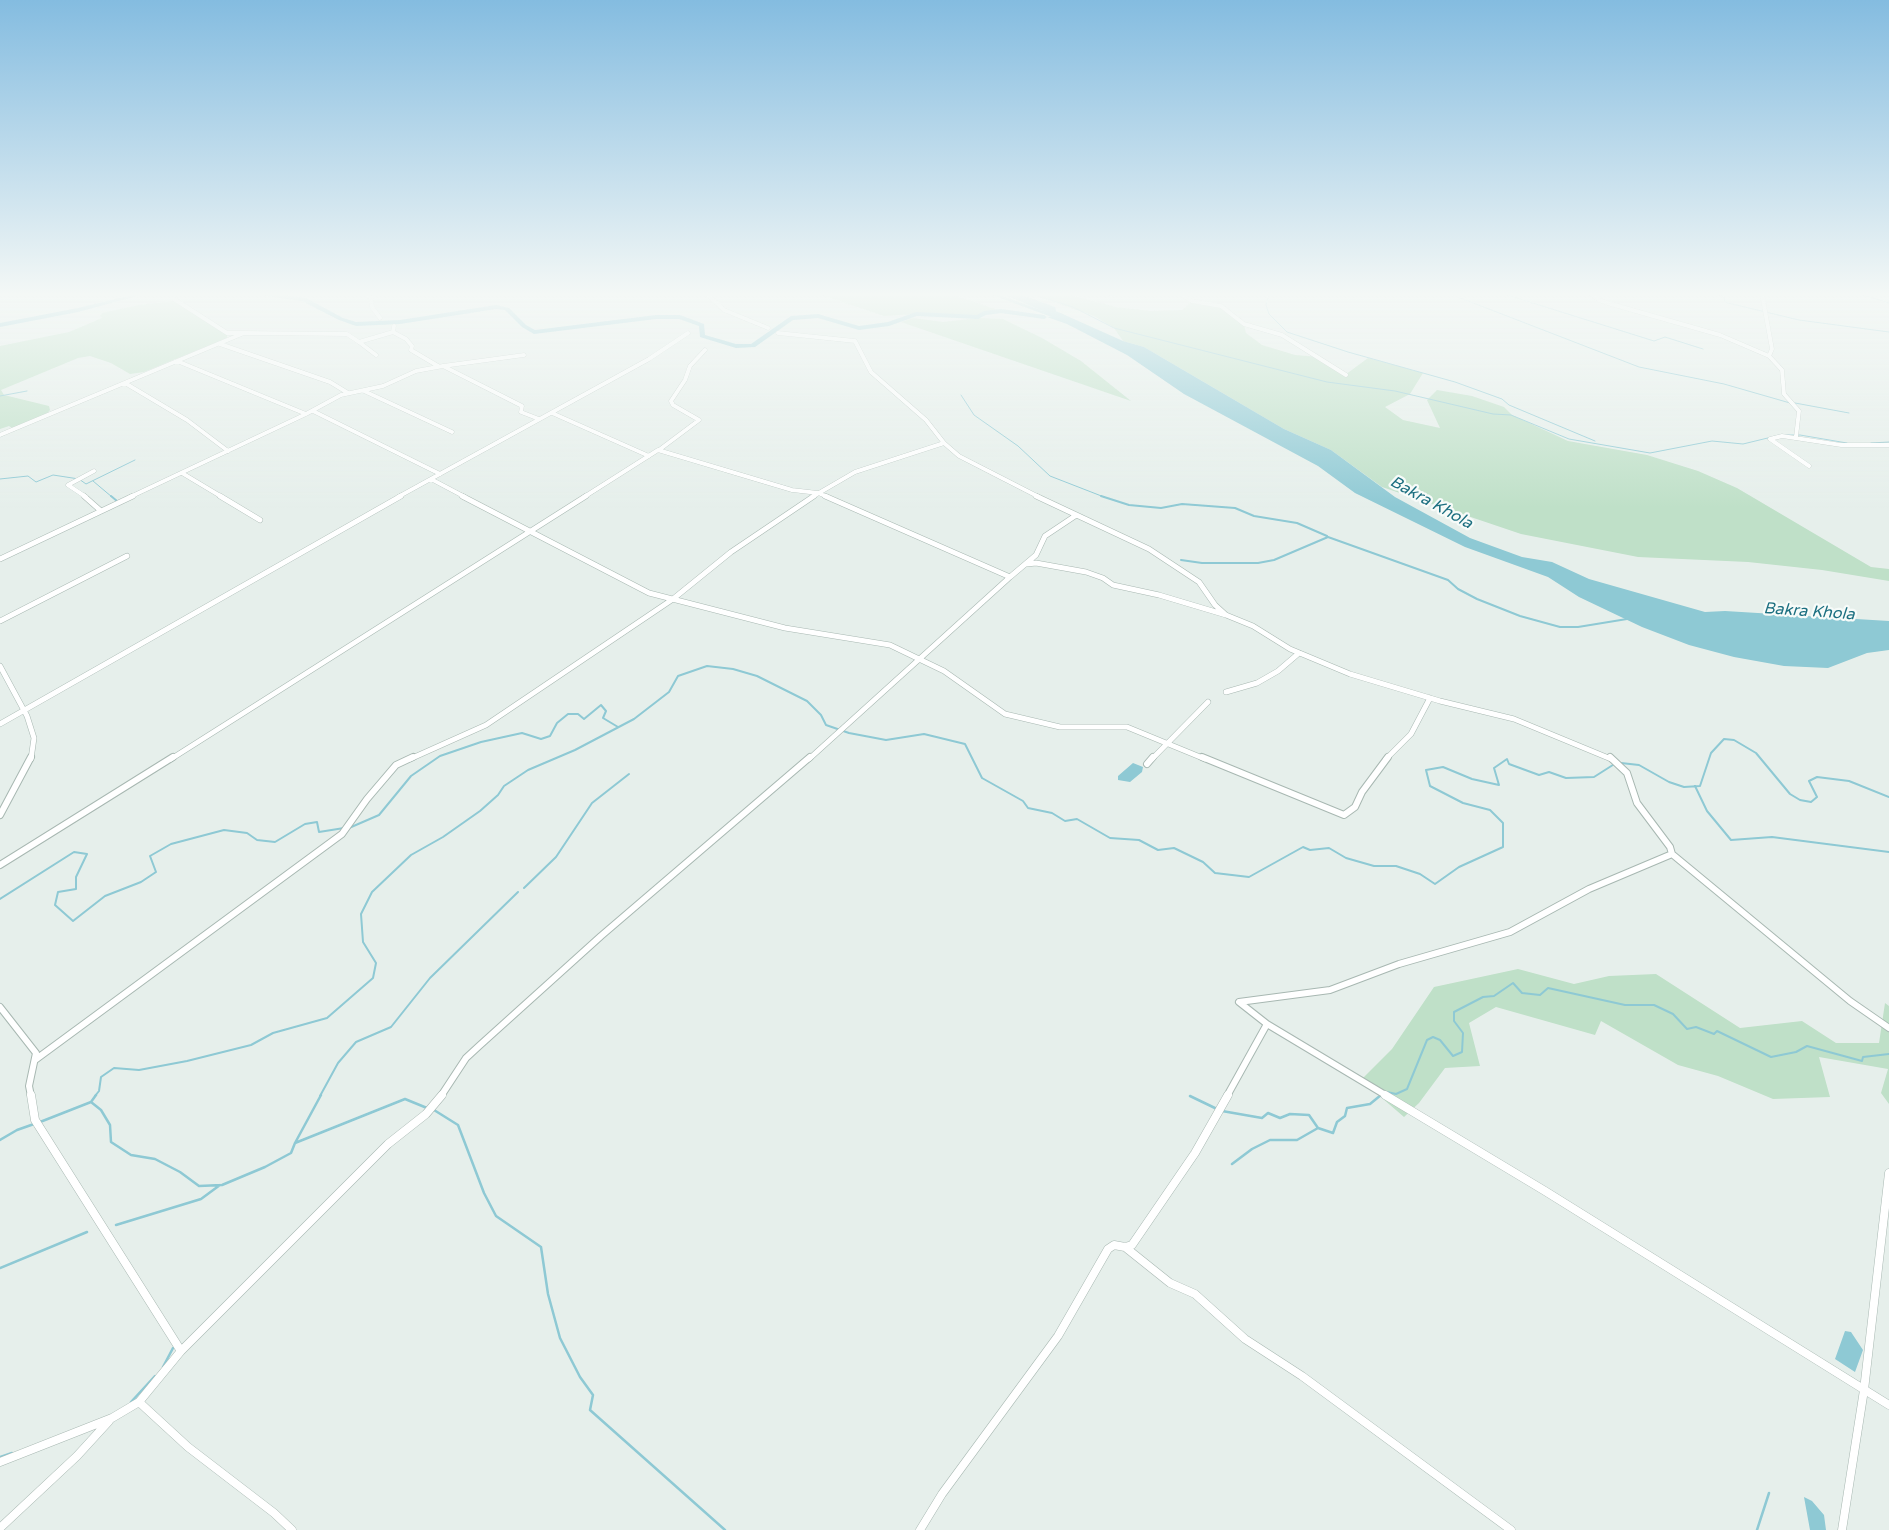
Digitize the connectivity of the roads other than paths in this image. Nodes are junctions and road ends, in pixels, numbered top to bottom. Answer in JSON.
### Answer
{"nodes":[{"id":1,"x":166,"y":365,"type":"edge"},
{"id":2,"x":188,"y":365,"type":"edge"},
{"id":3,"x":281,"y":365,"type":"edge"},
{"id":4,"x":445,"y":365,"type":"edge"},
{"id":5,"x":638,"y":365,"type":"edge"},
{"id":6,"x":691,"y":365,"type":"edge"},
{"id":7,"x":867,"y":365,"type":"edge"},
{"id":8,"x":1331,"y":365,"type":"edge"},
{"id":9,"x":1778,"y":365,"type":"edge"},
{"id":10,"x":440,"y":366,"type":"junction"},
{"id":11,"x":1346,"y":375,"type":"dead end"},
{"id":12,"x":125,"y":382,"type":"junction"},
{"id":13,"x":364,"y":391,"type":"junction"},
{"id":14,"x":348,"y":393,"type":"junction"},
{"id":15,"x":313,"y":411,"type":"junction"},
{"id":16,"x":552,"y":413,"type":"junction"},
{"id":17,"x":306,"y":414,"type":"junction"},
{"id":18,"x":539,"y":420,"type":"junction"},
{"id":19,"x":452,"y":432,"type":"dead end"},
{"id":20,"x":0,"y":435,"type":"edge"},
{"id":21,"x":1796,"y":437,"type":"junction"},
{"id":22,"x":944,"y":443,"type":"junction"},
{"id":23,"x":1889,"y":445,"type":"edge"},
{"id":24,"x":659,"y":450,"type":"junction"},
{"id":25,"x":228,"y":451,"type":"junction"},
{"id":26,"x":650,"y":456,"type":"junction"},
{"id":27,"x":1809,"y":466,"type":"dead end"},
{"id":28,"x":94,"y":471,"type":"dead end"},
{"id":29,"x":182,"y":473,"type":"junction"},
{"id":30,"x":440,"y":474,"type":"junction"},
{"id":31,"x":431,"y":479,"type":"junction"},
{"id":32,"x":818,"y":493,"type":"junction"},
{"id":33,"x":101,"y":511,"type":"junction"},
{"id":34,"x":1075,"y":516,"type":"junction"},
{"id":35,"x":260,"y":520,"type":"dead end"},
{"id":36,"x":527,"y":531,"type":"junction"},
{"id":37,"x":127,"y":556,"type":"dead end"},
{"id":38,"x":0,"y":559,"type":"edge"},
{"id":39,"x":1028,"y":564,"type":"junction"},
{"id":40,"x":1010,"y":576,"type":"junction"},
{"id":41,"x":673,"y":599,"type":"junction"},
{"id":42,"x":1226,"y":616,"type":"junction"},
{"id":43,"x":0,"y":621,"type":"edge"},
{"id":44,"x":1299,"y":653,"type":"junction"},
{"id":45,"x":921,"y":658,"type":"junction"},
{"id":46,"x":0,"y":666,"type":"edge"},
{"id":47,"x":1226,"y":692,"type":"dead end"},
{"id":48,"x":1430,"y":698,"type":"junction"},
{"id":49,"x":1208,"y":702,"type":"dead end"},
{"id":50,"x":24,"y":710,"type":"junction"},
{"id":51,"x":0,"y":724,"type":"edge"},
{"id":52,"x":1167,"y":744,"type":"junction"},
{"id":53,"x":1147,"y":764,"type":"dead end"},
{"id":54,"x":0,"y":815,"type":"edge"},
{"id":55,"x":1672,"y":854,"type":"junction"},
{"id":56,"x":0,"y":865,"type":"edge"},
{"id":57,"x":0,"y":1007,"type":"edge"},
{"id":58,"x":1267,"y":1024,"type":"junction"},
{"id":59,"x":1889,"y":1028,"type":"edge"},
{"id":60,"x":35,"y":1060,"type":"junction"},
{"id":61,"x":1889,"y":1173,"type":"edge"},
{"id":62,"x":1125,"y":1247,"type":"junction"},
{"id":63,"x":181,"y":1351,"type":"junction"},
{"id":64,"x":1864,"y":1390,"type":"junction"},
{"id":65,"x":139,"y":1402,"type":"junction"},
{"id":66,"x":1889,"y":1405,"type":"edge"},
{"id":67,"x":112,"y":1418,"type":"junction"},
{"id":68,"x":0,"y":1462,"type":"edge"},
{"id":69,"x":0,"y":1528,"type":"edge"},
{"id":70,"x":292,"y":1530,"type":"edge"},
{"id":71,"x":920,"y":1530,"type":"edge"},
{"id":72,"x":1511,"y":1530,"type":"edge"},
{"id":73,"x":1842,"y":1530,"type":"edge"}],
"edges":[{"from":1,"to":12,"type":"street"},
{"from":2,"to":17,"type":"street"},
{"from":3,"to":14,"type":"street"},
{"from":4,"to":10,"type":"street"},
{"from":5,"to":16,"type":"street"},
{"from":6,"to":24,"type":"street"},
{"from":7,"to":22,"type":"street"},
{"from":8,"to":11,"type":"street"},
{"from":9,"to":21,"type":"street"},
{"from":10,"to":13,"type":"street"},
{"from":10,"to":18,"type":"street"},
{"from":12,"to":20,"type":"street"},
{"from":12,"to":25,"type":"street"},
{"from":13,"to":14,"type":"street"},
{"from":13,"to":19,"type":"street"},
{"from":14,"to":15,"type":"street"},
{"from":15,"to":17,"type":"street"},
{"from":15,"to":30,"type":"street"},
{"from":16,"to":18,"type":"street"},
{"from":16,"to":26,"type":"street"},
{"from":17,"to":25,"type":"street"},
{"from":18,"to":30,"type":"street"},
{"from":21,"to":23,"type":"street"},
{"from":21,"to":27,"type":"street"},
{"from":22,"to":32,"type":"street"},
{"from":22,"to":34,"type":"street"},
{"from":24,"to":26,"type":"street"},
{"from":24,"to":32,"type":"street"},
{"from":25,"to":29,"type":"street"},
{"from":26,"to":36,"type":"street"},
{"from":28,"to":33,"type":"street"},
{"from":29,"to":33,"type":"street"},
{"from":29,"to":35,"type":"street"},
{"from":30,"to":31,"type":"street"},
{"from":31,"to":36,"type":"street"},
{"from":31,"to":50,"type":"street"},
{"from":32,"to":40,"type":"street"},
{"from":32,"to":41,"type":"street"},
{"from":33,"to":38,"type":"street"},
{"from":34,"to":39,"type":"street"},
{"from":34,"to":42,"type":"street"},
{"from":36,"to":41,"type":"street"},
{"from":36,"to":56,"type":"street"},
{"from":37,"to":43,"type":"street"},
{"from":39,"to":40,"type":"street"},
{"from":39,"to":42,"type":"street"},
{"from":40,"to":45,"type":"street"},
{"from":41,"to":45,"type":"street"},
{"from":41,"to":60,"type":"street"},
{"from":42,"to":44,"type":"street"},
{"from":44,"to":47,"type":"street"},
{"from":44,"to":48,"type":"street"},
{"from":45,"to":52,"type":"street"},
{"from":45,"to":63,"type":"street"},
{"from":46,"to":50,"type":"street"},
{"from":48,"to":52,"type":"street"},
{"from":48,"to":55,"type":"street"},
{"from":49,"to":52,"type":"street"},
{"from":50,"to":51,"type":"street"},
{"from":50,"to":54,"type":"street"},
{"from":52,"to":53,"type":"street"},
{"from":55,"to":58,"type":"street"},
{"from":55,"to":59,"type":"street"},
{"from":57,"to":60,"type":"street"},
{"from":58,"to":62,"type":"street"},
{"from":58,"to":64,"type":"street"},
{"from":60,"to":63,"type":"street"},
{"from":61,"to":64,"type":"street"},
{"from":62,"to":71,"type":"street"},
{"from":62,"to":72,"type":"street"},
{"from":63,"to":65,"type":"street"},
{"from":64,"to":66,"type":"street"},
{"from":64,"to":73,"type":"street"},
{"from":65,"to":67,"type":"street"},
{"from":65,"to":70,"type":"street"},
{"from":67,"to":68,"type":"street"},
{"from":67,"to":69,"type":"street"}]}
